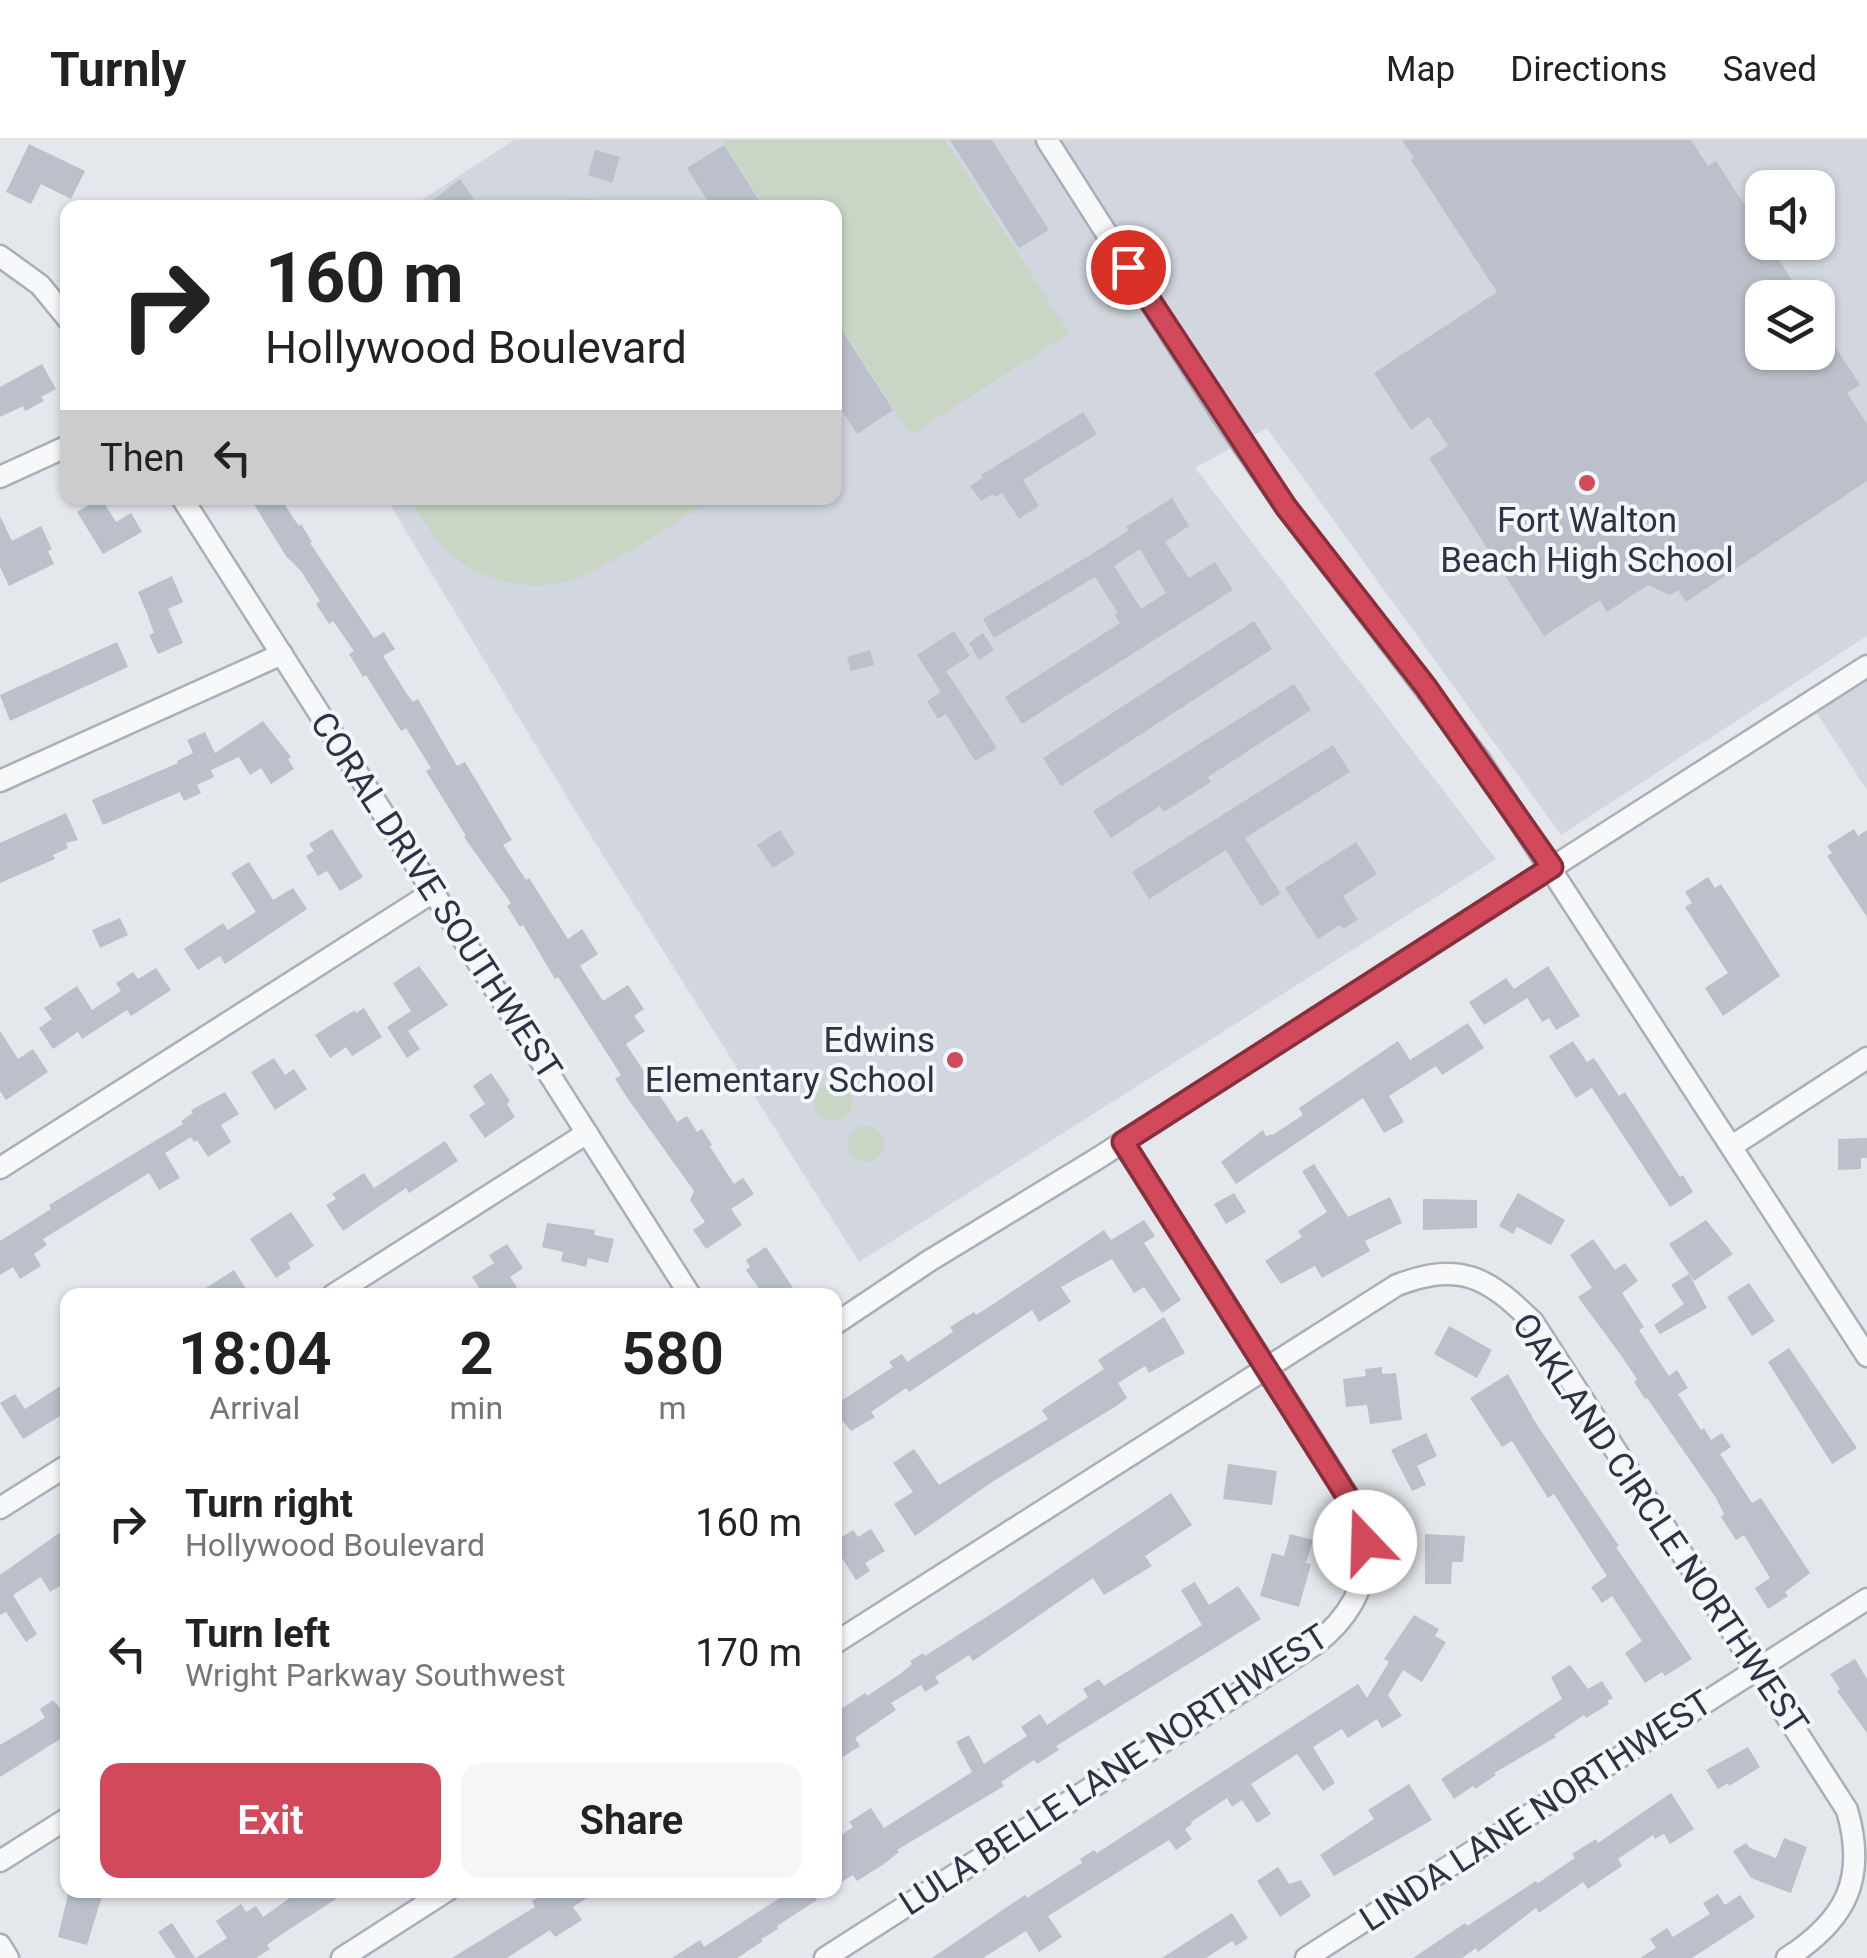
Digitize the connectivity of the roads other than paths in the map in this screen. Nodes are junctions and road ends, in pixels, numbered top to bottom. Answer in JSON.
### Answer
{"nodes":[{"id":1,"x":1047,"y":140,"type":"edge"},
{"id":2,"x":0,"y":256,"type":"edge"},
{"id":3,"x":60,"y":309,"type":"edge"},
{"id":4,"x":60,"y":450,"type":"edge"},
{"id":5,"x":0,"y":477,"type":"edge"},
{"id":6,"x":186,"y":505,"type":"edge"},
{"id":7,"x":282,"y":654,"type":"junction"},
{"id":8,"x":1867,"y":666,"type":"edge"},
{"id":9,"x":0,"y":781,"type":"edge"},
{"id":10,"x":1552,"y":867,"type":"junction"},
{"id":11,"x":433,"y":892,"type":"junction"},
{"id":12,"x":1867,"y":1058,"type":"edge"},
{"id":13,"x":587,"y":1133,"type":"junction"},
{"id":14,"x":1123,"y":1142,"type":"junction"},
{"id":15,"x":1732,"y":1146,"type":"junction"},
{"id":16,"x":0,"y":1168,"type":"edge"},
{"id":17,"x":344,"y":1288,"type":"edge"},
{"id":18,"x":686,"y":1288,"type":"edge"},
{"id":19,"x":842,"y":1319,"type":"edge"},
{"id":20,"x":1867,"y":1356,"type":"edge"},
{"id":21,"x":1267,"y":1368,"type":"junction"},
{"id":22,"x":60,"y":1470,"type":"edge"},
{"id":23,"x":0,"y":1508,"type":"edge"},
{"id":24,"x":1867,"y":1600,"type":"edge"},
{"id":25,"x":842,"y":1639,"type":"edge"},
{"id":26,"x":1758,"y":1669,"type":"junction"},
{"id":27,"x":60,"y":1823,"type":"edge"},
{"id":28,"x":0,"y":1861,"type":"edge"},
{"id":29,"x":436,"y":1898,"type":"edge"},
{"id":30,"x":0,"y":1945,"type":"edge"},
{"id":31,"x":8,"y":1958,"type":"edge"},
{"id":32,"x":342,"y":1958,"type":"edge"},
{"id":33,"x":825,"y":1958,"type":"edge"},
{"id":34,"x":1306,"y":1958,"type":"edge"},
{"id":35,"x":1786,"y":1958,"type":"edge"}],
"edges":[{"from":1,"to":10,"type":"street"},
{"from":2,"to":3,"type":"street"},
{"from":4,"to":5,"type":"street"},
{"from":6,"to":7,"type":"street","name":"CORAL DRIVE SOUTHWEST"},
{"from":7,"to":9,"type":"street"},
{"from":7,"to":11,"type":"street","name":"CORAL DRIVE SOUTHWEST"},
{"from":8,"to":10,"type":"street"},
{"from":10,"to":14,"type":"street"},
{"from":10,"to":15,"type":"street"},
{"from":11,"to":13,"type":"street","name":"CORAL DRIVE SOUTHWEST"},
{"from":11,"to":16,"type":"street"},
{"from":12,"to":15,"type":"street"},
{"from":13,"to":17,"type":"street"},
{"from":13,"to":18,"type":"street","name":"CORAL DRIVE SOUTHWEST"},
{"from":14,"to":19,"type":"street"},
{"from":14,"to":21,"type":"street","name":"LULA BELLE LANE NORTHWEST"},
{"from":15,"to":20,"type":"street"},
{"from":21,"to":25,"type":"street","name":"OAKLAND CIRCLE NORTHWEST"},
{"from":21,"to":26,"type":"street","name":"OAKLAND CIRCLE NORTHWEST"},
{"from":21,"to":33,"type":"street","name":"LULA BELLE LANE NORTHWEST"},
{"from":22,"to":23,"type":"street"},
{"from":24,"to":26,"type":"street","name":"LINDA LANE NORTHWEST"},
{"from":26,"to":34,"type":"street","name":"LINDA LANE NORTHWEST"},
{"from":26,"to":35,"type":"street","name":"OAKLAND CIRCLE NORTHWEST"},
{"from":27,"to":28,"type":"street"},
{"from":29,"to":32,"type":"street"},
{"from":30,"to":31,"type":"street"}]}
